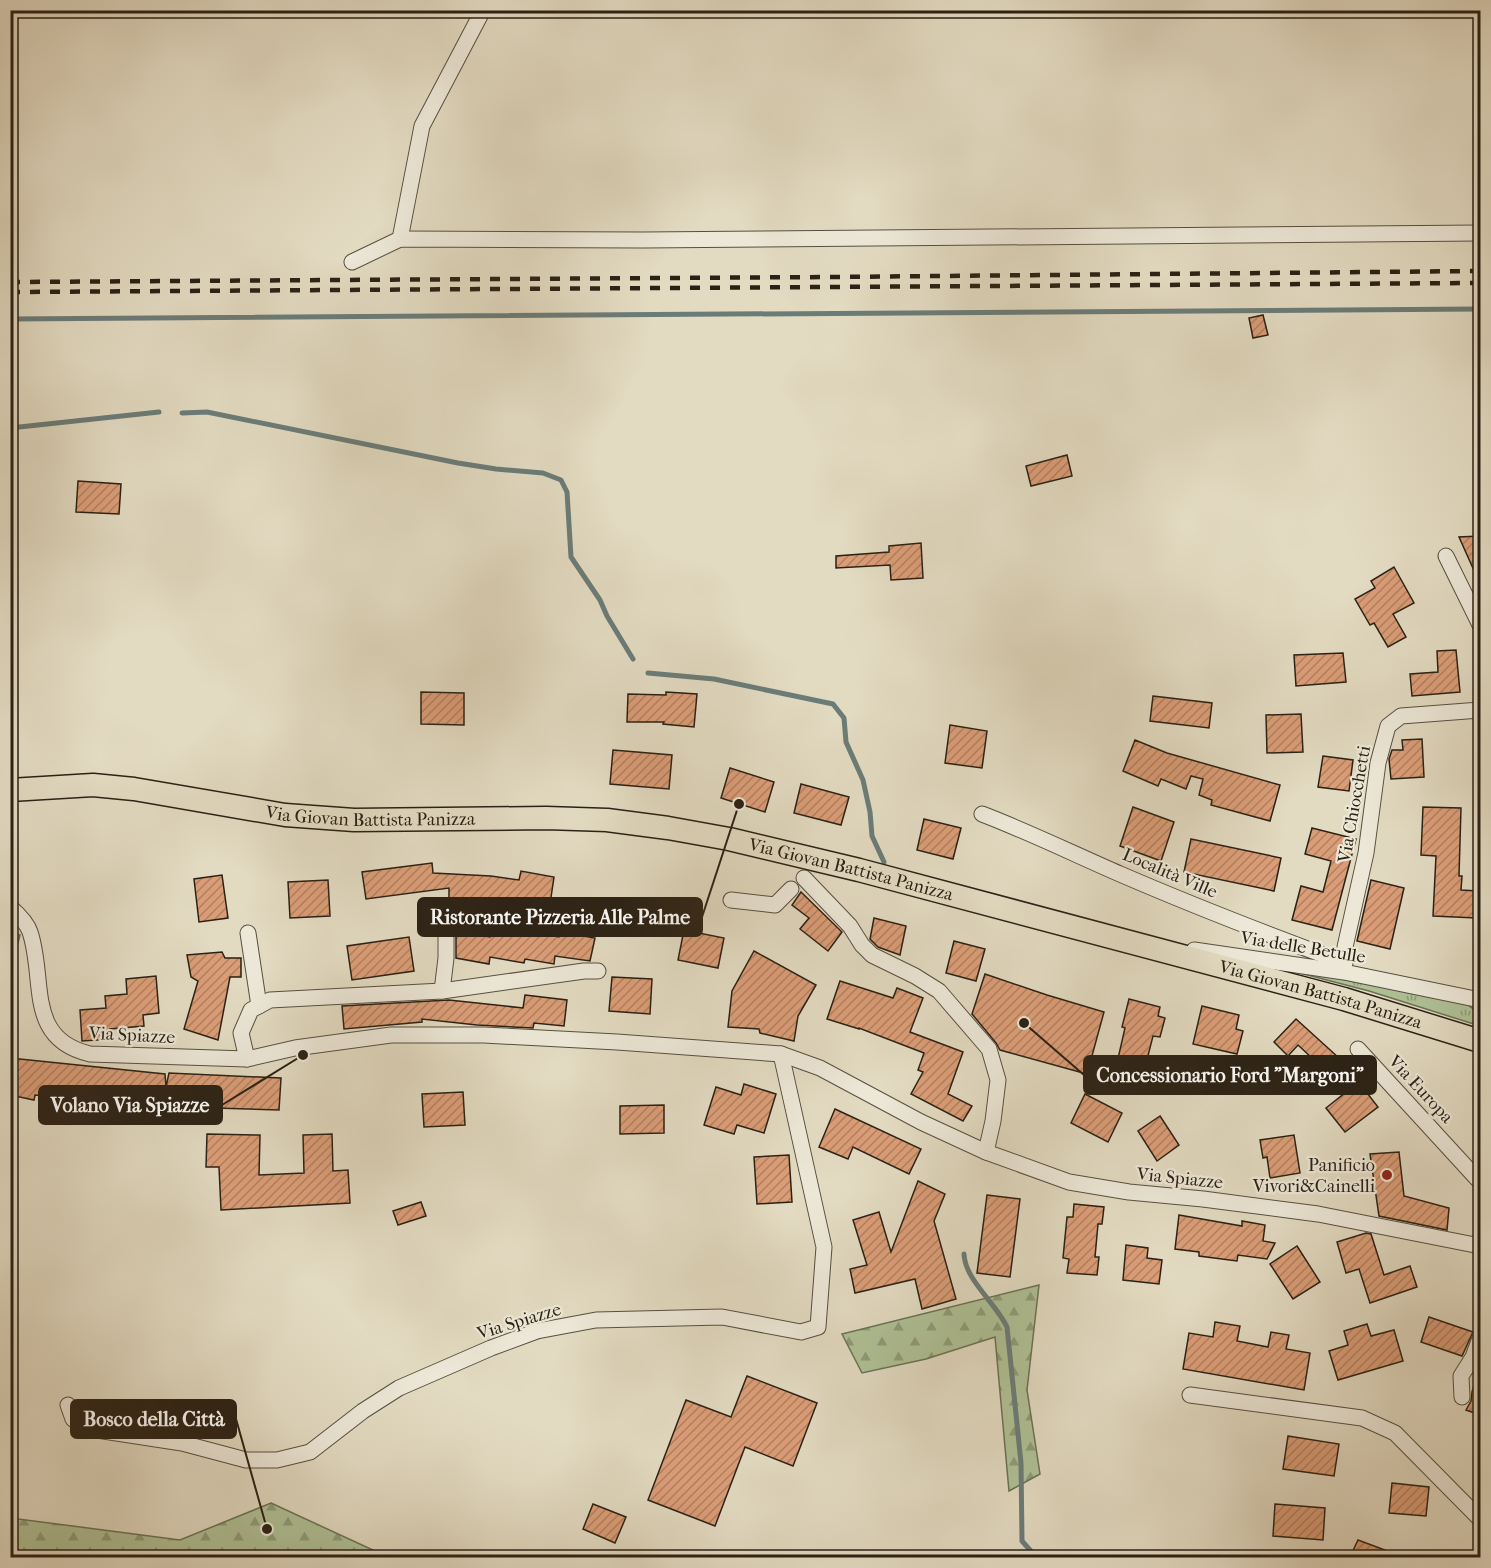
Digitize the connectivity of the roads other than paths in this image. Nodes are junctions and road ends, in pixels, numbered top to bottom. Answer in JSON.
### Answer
{"nodes":[{"id":1,"x":483,"y":10,"type":"edge"},
{"id":2,"x":1480,"y":233,"type":"edge"},
{"id":3,"x":400,"y":239,"type":"junction"},
{"id":4,"x":352,"y":262,"type":"dead end"},
{"id":5,"x":1446,"y":556,"type":"dead end"},
{"id":6,"x":1480,"y":625,"type":"edge"},
{"id":7,"x":1480,"y":710,"type":"edge"},
{"id":8,"x":10,"y":790,"type":"edge"},
{"id":9,"x":982,"y":814,"type":"dead end"},
{"id":10,"x":804,"y":878,"type":"dead end"},
{"id":11,"x":791,"y":889,"type":"dead end"},
{"id":12,"x":731,"y":900,"type":"dead end"},
{"id":13,"x":10,"y":907,"type":"edge"},
{"id":14,"x":446,"y":914,"type":"dead end"},
{"id":15,"x":248,"y":933,"type":"dead end"},
{"id":16,"x":1118,"y":938,"type":"junction"},
{"id":17,"x":1344,"y":968,"type":"junction"},
{"id":18,"x":598,"y":971,"type":"dead end"},
{"id":19,"x":442,"y":991,"type":"junction"},
{"id":20,"x":1480,"y":1000,"type":"edge"},
{"id":21,"x":259,"y":1006,"type":"junction"},
{"id":22,"x":1480,"y":1041,"type":"edge"},
{"id":23,"x":1358,"y":1049,"type":"dead end"},
{"id":24,"x":782,"y":1054,"type":"junction"},
{"id":25,"x":247,"y":1059,"type":"junction"},
{"id":26,"x":986,"y":1152,"type":"junction"},
{"id":27,"x":1480,"y":1182,"type":"edge"},
{"id":28,"x":1480,"y":1246,"type":"edge"},
{"id":29,"x":1480,"y":1338,"type":"edge"},
{"id":30,"x":1190,"y":1395,"type":"dead end"},
{"id":31,"x":1462,"y":1397,"type":"dead end"},
{"id":32,"x":68,"y":1405,"type":"dead end"},
{"id":33,"x":1480,"y":1519,"type":"edge"}],
"edges":[{"from":1,"to":3,"type":"street"},
{"from":2,"to":3,"type":"street"},
{"from":3,"to":4,"type":"street"},
{"from":5,"to":6,"type":"street"},
{"from":7,"to":17,"type":"street","name":"Via Chiocchetti"},
{"from":8,"to":16,"type":"main road","name":"Via Giovan Battista Panizza"},
{"from":9,"to":17,"type":"street","name":"Località Ville"},
{"from":10,"to":26,"type":"street"},
{"from":11,"to":12,"type":"street","name":"Via Giovan Battista Panizza"},
{"from":13,"to":25,"type":"street","name":"Via Spiazze"},
{"from":14,"to":19,"type":"street"},
{"from":15,"to":21,"type":"street"},
{"from":16,"to":17,"type":"street","name":"Via delle Betulle"},
{"from":16,"to":22,"type":"main road","name":"Via Giovan Battista Panizza"},
{"from":17,"to":20,"type":"street","name":"Via delle Betulle"},
{"from":18,"to":19,"type":"street"},
{"from":19,"to":21,"type":"street"},
{"from":21,"to":25,"type":"street"},
{"from":23,"to":27,"type":"street","name":"Via Europa"},
{"from":24,"to":25,"type":"street","name":"Via Spiazze"},
{"from":24,"to":26,"type":"street","name":"Via Spiazze"},
{"from":24,"to":32,"type":"street","name":"Via Spiazze"},
{"from":26,"to":28,"type":"street","name":"Via Spiazze"},
{"from":29,"to":31,"type":"street"},
{"from":30,"to":33,"type":"street"}]}
